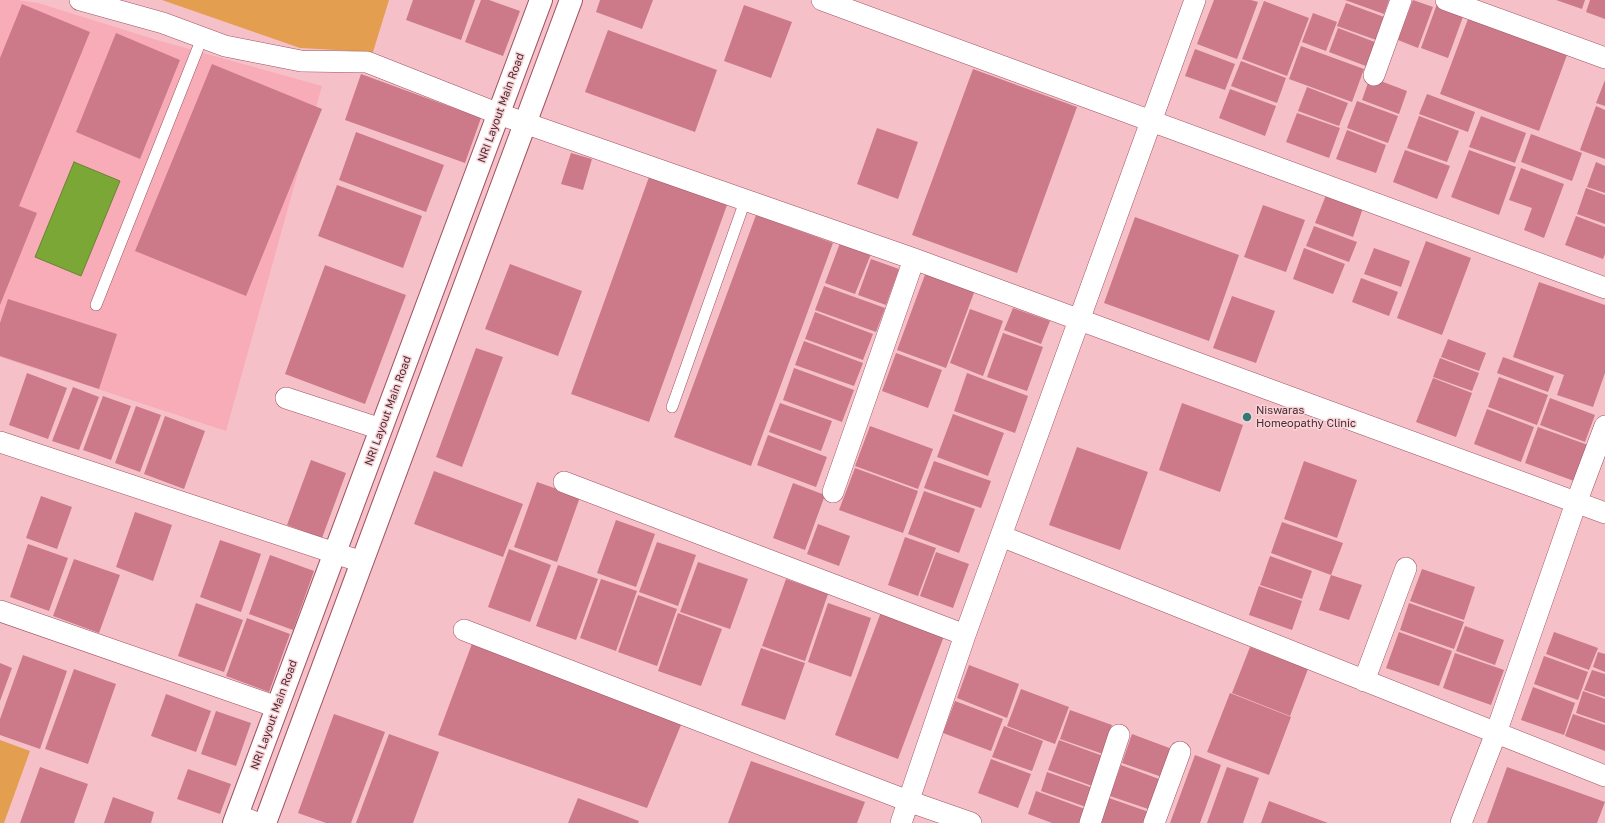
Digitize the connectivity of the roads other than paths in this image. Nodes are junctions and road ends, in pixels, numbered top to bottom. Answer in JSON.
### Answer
{"nodes":[{"id":1,"x":80,"y":0,"type":"edge"},
{"id":2,"x":541,"y":0,"type":"edge"},
{"id":3,"x":571,"y":0,"type":"edge"},
{"id":4,"x":822,"y":0,"type":"edge"},
{"id":5,"x":1195,"y":0,"type":"edge"},
{"id":6,"x":1401,"y":0,"type":"edge"},
{"id":7,"x":1446,"y":0,"type":"edge"},
{"id":8,"x":202,"y":38,"type":"junction"},
{"id":9,"x":1605,"y":58,"type":"edge"},
{"id":10,"x":1374,"y":75,"type":"dead end"},
{"id":11,"x":499,"y":114,"type":"junction"},
{"id":12,"x":1152,"y":121,"type":"junction"},
{"id":13,"x":525,"y":123,"type":"junction"},
{"id":14,"x":745,"y":201,"type":"junction"},
{"id":15,"x":914,"y":259,"type":"junction"},
{"id":16,"x":1605,"y":288,"type":"edge"},
{"id":17,"x":96,"y":305,"type":"dead end"},
{"id":18,"x":1080,"y":319,"type":"junction"},
{"id":19,"x":286,"y":398,"type":"dead end"},
{"id":20,"x":672,"y":407,"type":"dead end"},
{"id":21,"x":1605,"y":426,"type":"edge"},
{"id":22,"x":381,"y":429,"type":"junction"},
{"id":23,"x":0,"y":442,"type":"edge"},
{"id":24,"x":564,"y":482,"type":"dead end"},
{"id":25,"x":833,"y":492,"type":"dead end"},
{"id":26,"x":1576,"y":503,"type":"junction"},
{"id":27,"x":1605,"y":513,"type":"edge"},
{"id":28,"x":1001,"y":536,"type":"junction"},
{"id":29,"x":335,"y":553,"type":"junction"},
{"id":30,"x":362,"y":562,"type":"junction"},
{"id":31,"x":1406,"y":568,"type":"dead end"},
{"id":32,"x":0,"y":611,"type":"edge"},
{"id":33,"x":464,"y":630,"type":"dead end"},
{"id":34,"x":965,"y":636,"type":"junction"},
{"id":35,"x":1364,"y":681,"type":"junction"},
{"id":36,"x":277,"y":707,"type":"junction"},
{"id":37,"x":1496,"y":733,"type":"junction"},
{"id":38,"x":1119,"y":735,"type":"dead end"},
{"id":39,"x":1180,"y":752,"type":"dead end"},
{"id":40,"x":1605,"y":776,"type":"edge"},
{"id":41,"x":908,"y":801,"type":"junction"},
{"id":42,"x":243,"y":820,"type":"edge"},
{"id":43,"x":265,"y":823,"type":"edge"},
{"id":44,"x":901,"y":823,"type":"edge"},
{"id":45,"x":971,"y":823,"type":"edge"},
{"id":46,"x":1090,"y":823,"type":"edge"},
{"id":47,"x":1154,"y":823,"type":"edge"},
{"id":48,"x":1461,"y":823,"type":"edge"}],
"edges":[{"from":1,"to":8,"type":"street"},
{"from":2,"to":11,"type":"street","name":"NRI Layout Main Road"},
{"from":3,"to":13,"type":"street"},
{"from":4,"to":12,"type":"street"},
{"from":5,"to":12,"type":"street"},
{"from":6,"to":10,"type":"street"},
{"from":7,"to":9,"type":"street"},
{"from":8,"to":11,"type":"street"},
{"from":8,"to":17,"type":"lane"},
{"from":11,"to":13,"type":"street"},
{"from":11,"to":22,"type":"street","name":"NRI Layout Main Road"},
{"from":12,"to":16,"type":"street"},
{"from":12,"to":18,"type":"street"},
{"from":13,"to":14,"type":"street"},
{"from":13,"to":30,"type":"street"},
{"from":14,"to":15,"type":"street"},
{"from":14,"to":20,"type":"lane"},
{"from":15,"to":18,"type":"street"},
{"from":15,"to":25,"type":"street"},
{"from":18,"to":26,"type":"street"},
{"from":18,"to":28,"type":"street"},
{"from":19,"to":22,"type":"street"},
{"from":21,"to":26,"type":"street"},
{"from":22,"to":29,"type":"street","name":"NRI Layout Main Road"},
{"from":23,"to":29,"type":"street"},
{"from":24,"to":34,"type":"street"},
{"from":26,"to":27,"type":"street"},
{"from":26,"to":37,"type":"street"},
{"from":28,"to":34,"type":"street"},
{"from":28,"to":35,"type":"street"},
{"from":29,"to":30,"type":"street"},
{"from":29,"to":36,"type":"street","name":"NRI Layout Main Road"},
{"from":30,"to":43,"type":"street"},
{"from":31,"to":35,"type":"street"},
{"from":32,"to":36,"type":"street"},
{"from":33,"to":41,"type":"street"},
{"from":34,"to":41,"type":"street"},
{"from":35,"to":37,"type":"street"},
{"from":36,"to":42,"type":"street","name":"NRI Layout Main Road"},
{"from":37,"to":40,"type":"street"},
{"from":37,"to":48,"type":"street"},
{"from":38,"to":46,"type":"street"},
{"from":39,"to":47,"type":"street"},
{"from":41,"to":44,"type":"street"},
{"from":41,"to":45,"type":"street"}]}
